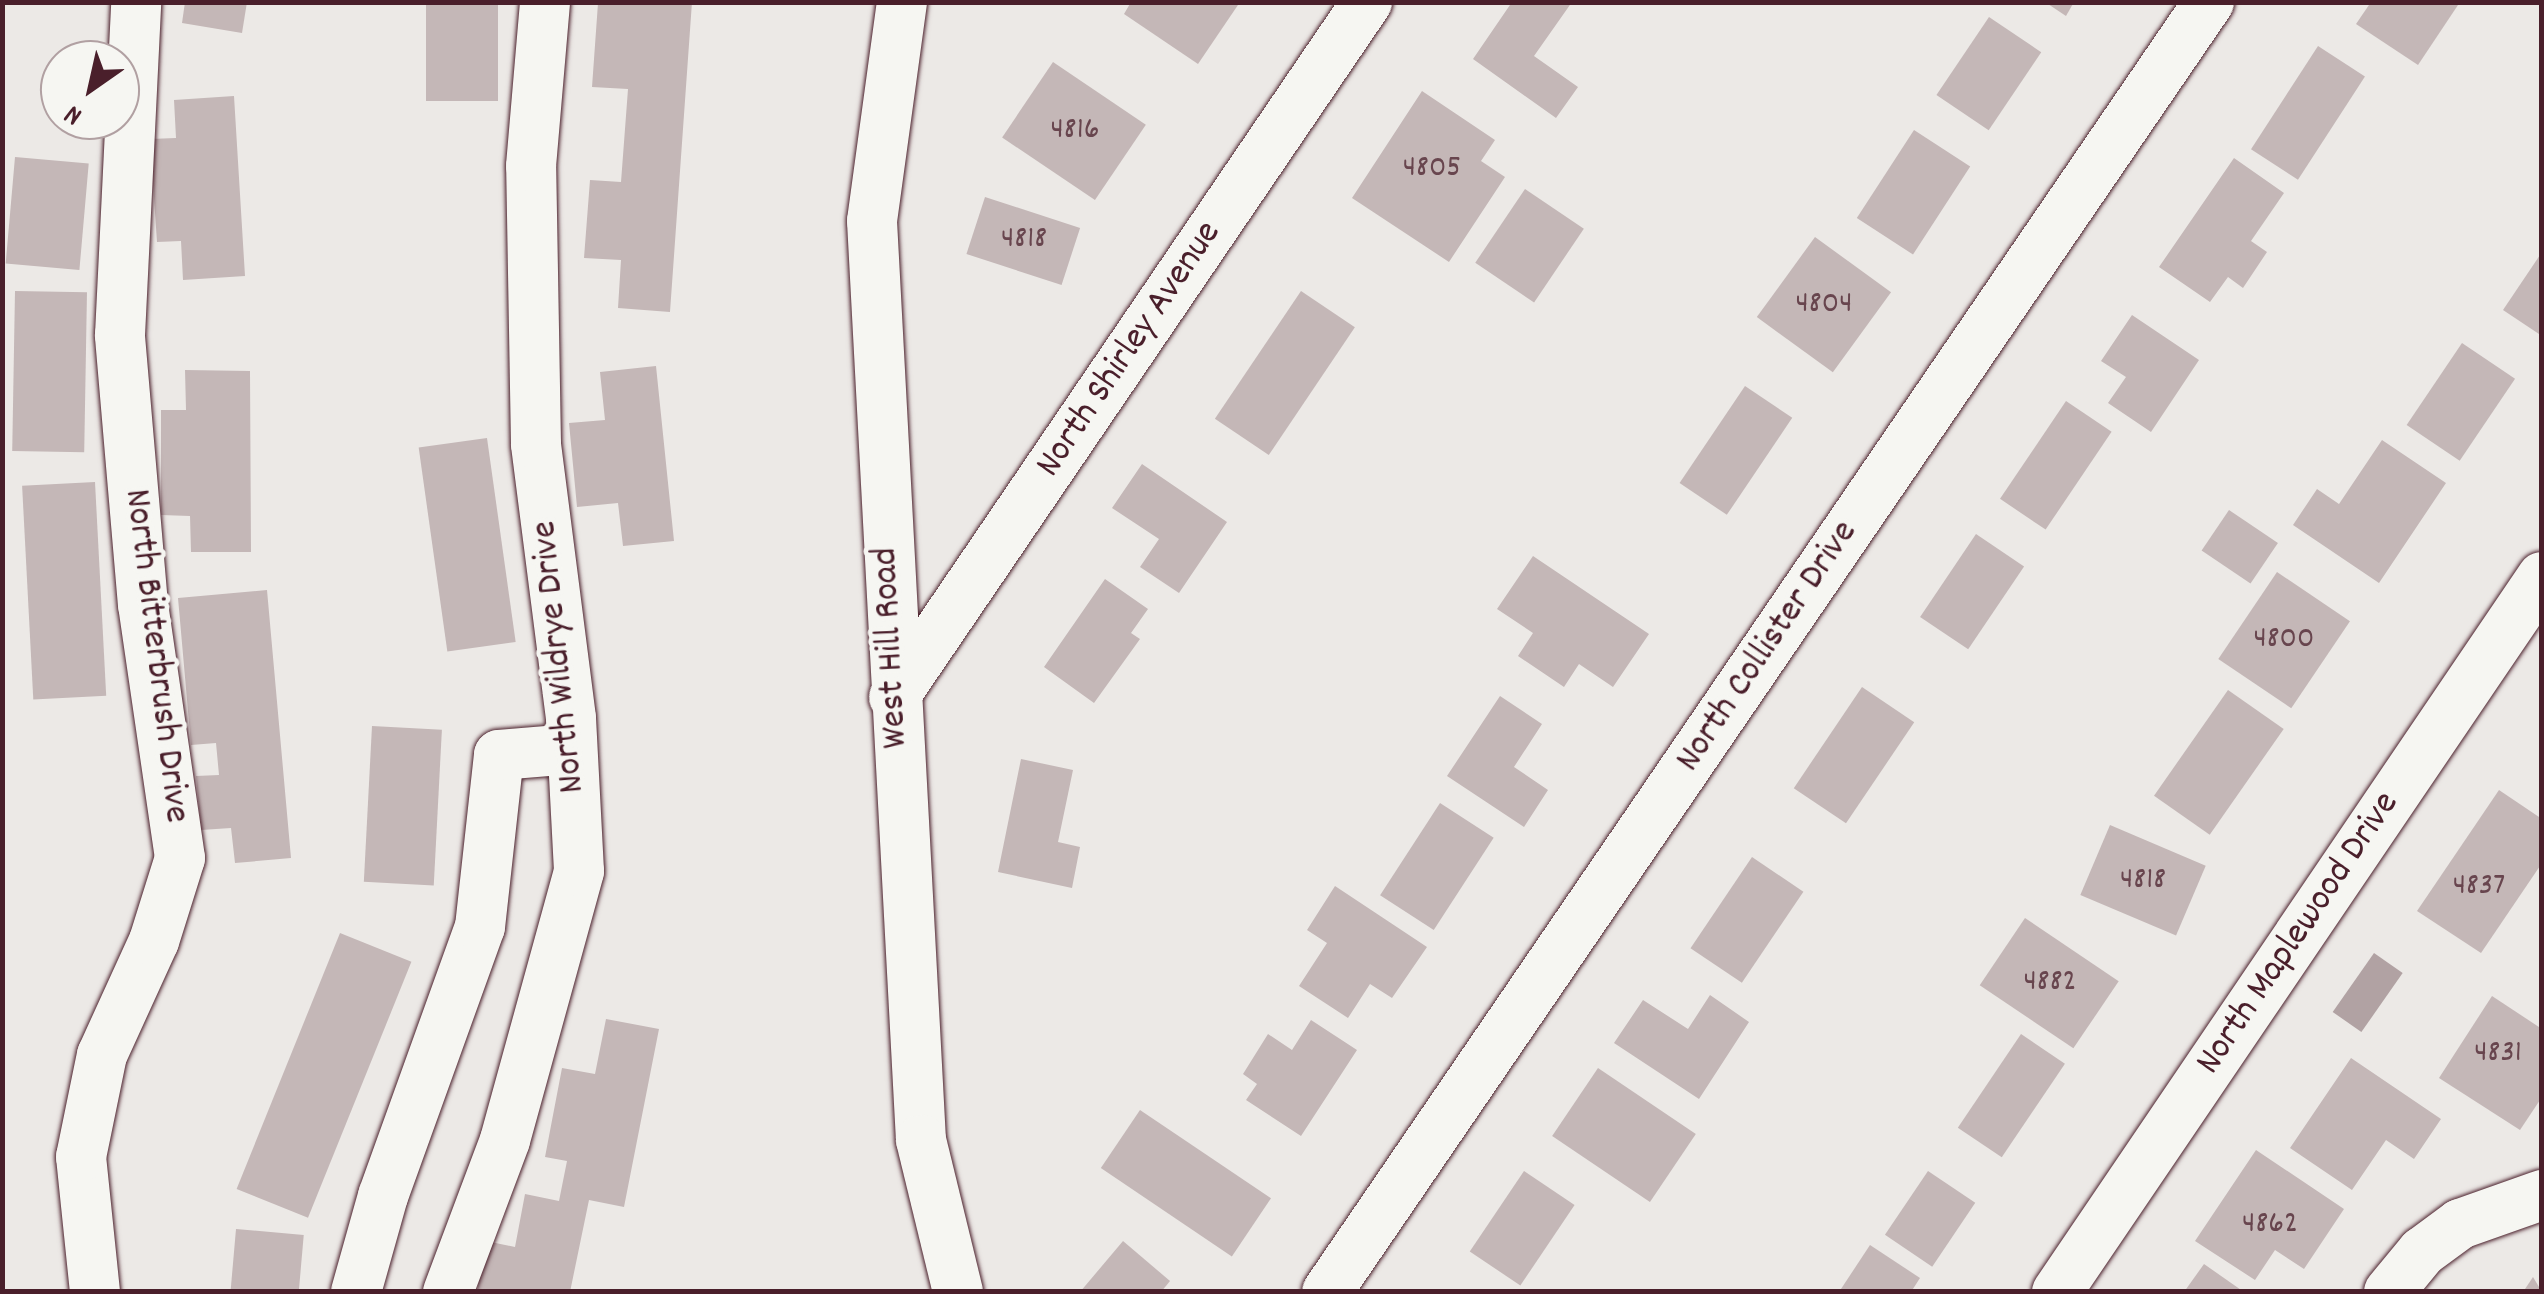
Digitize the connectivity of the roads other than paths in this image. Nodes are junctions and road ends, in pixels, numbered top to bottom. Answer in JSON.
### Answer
{"nodes":[{"id":1,"x":136,"y":2,"type":"edge"},
{"id":2,"x":545,"y":2,"type":"edge"},
{"id":3,"x":902,"y":2,"type":"edge"},
{"id":4,"x":1366,"y":2,"type":"edge"},
{"id":5,"x":2209,"y":2,"type":"edge"},
{"id":6,"x":2542,"y":578,"type":"edge"},
{"id":7,"x":894,"y":696,"type":"junction"},
{"id":8,"x":572,"y":749,"type":"junction"},
{"id":9,"x":2542,"y":1195,"type":"edge"},
{"id":10,"x":96,"y":1292,"type":"edge"},
{"id":11,"x":356,"y":1292,"type":"edge"},
{"id":12,"x":448,"y":1292,"type":"edge"},
{"id":13,"x":958,"y":1292,"type":"edge"},
{"id":14,"x":1327,"y":1292,"type":"edge"},
{"id":15,"x":2056,"y":1292,"type":"edge"},
{"id":16,"x":2389,"y":1292,"type":"edge"}],
"edges":[{"from":1,"to":10,"type":"street","name":"North Bitterbrush Drive"},
{"from":2,"to":8,"type":"street","name":"North Wildrye Drive"},
{"from":3,"to":7,"type":"street","name":"West Hill Road"},
{"from":4,"to":7,"type":"street","name":"North Shirley Avenue"},
{"from":5,"to":14,"type":"street","name":"North Collister Drive"},
{"from":6,"to":15,"type":"street","name":"North Maplewood Drive"},
{"from":7,"to":13,"type":"street","name":"West Hill Road"},
{"from":8,"to":11,"type":"street"},
{"from":8,"to":12,"type":"street","name":"North Wildrye Drive"},
{"from":9,"to":16,"type":"street"}]}
